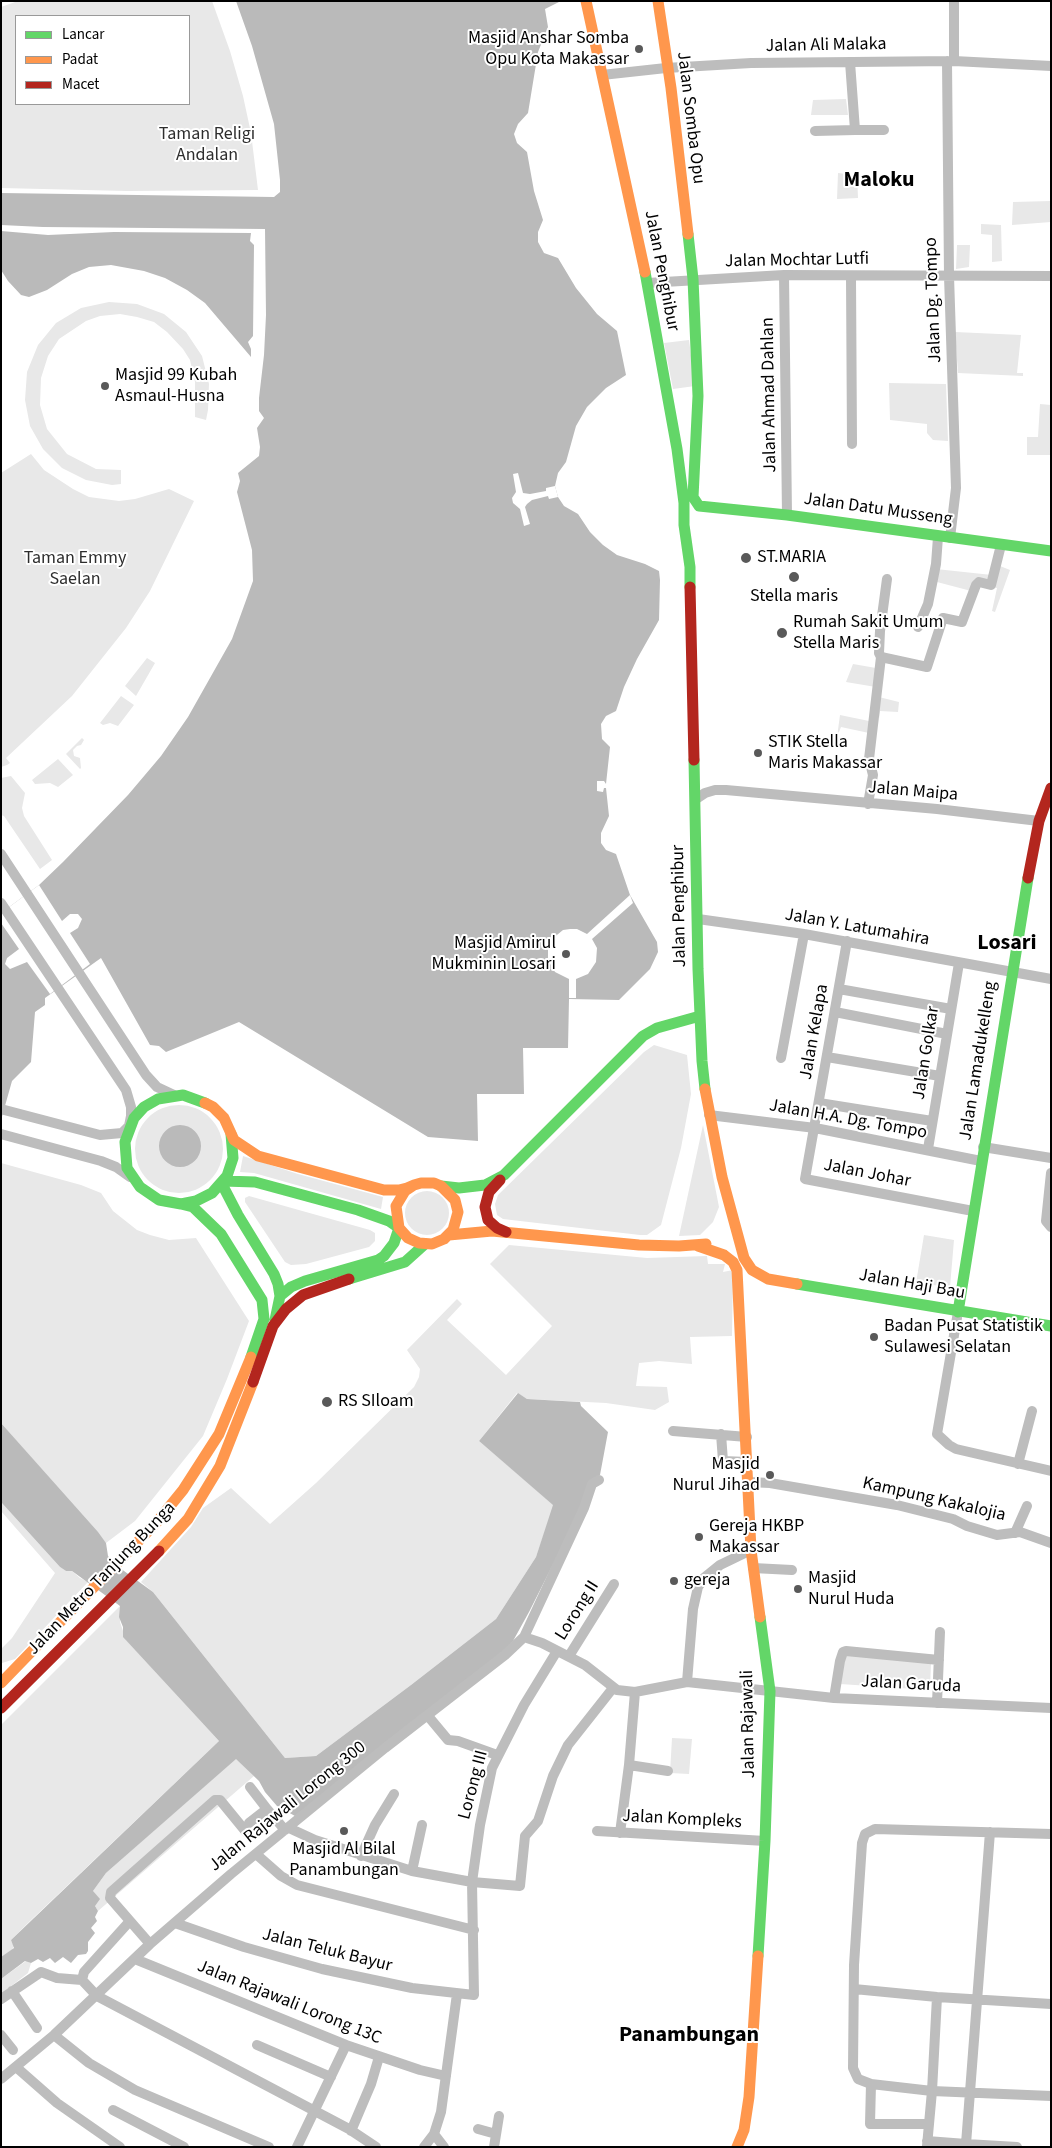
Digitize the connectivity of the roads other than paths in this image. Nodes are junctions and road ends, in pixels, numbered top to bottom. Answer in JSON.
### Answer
{"nodes":[{"id":1,"x":586,"y":1,"type":"edge"},
{"id":2,"x":658,"y":1,"type":"edge"},
{"id":3,"x":954,"y":1,"type":"edge"},
{"id":4,"x":950,"y":61,"type":"junction"},
{"id":5,"x":850,"y":62,"type":"junction"},
{"id":6,"x":1051,"y":66,"type":"edge"},
{"id":7,"x":666,"y":68,"type":"junction"},
{"id":8,"x":602,"y":75,"type":"junction"},
{"id":9,"x":855,"y":130,"type":"junction"},
{"id":10,"x":884,"y":130,"type":"dead end"},
{"id":11,"x":816,"y":132,"type":"dead end"},
{"id":12,"x":784,"y":275,"type":"junction"},
{"id":13,"x":851,"y":276,"type":"junction"},
{"id":14,"x":949,"y":276,"type":"junction"},
{"id":15,"x":1051,"y":276,"type":"edge"},
{"id":16,"x":693,"y":279,"type":"junction"},
{"id":17,"x":647,"y":283,"type":"junction"},
{"id":18,"x":852,"y":444,"type":"dead end"},
{"id":19,"x":699,"y":506,"type":"junction"},
{"id":20,"x":787,"y":515,"type":"junction"},
{"id":21,"x":944,"y":538,"type":"junction"},
{"id":22,"x":1001,"y":545,"type":"junction"},
{"id":23,"x":688,"y":549,"type":"junction"},
{"id":24,"x":1051,"y":550,"type":"edge"},
{"id":25,"x":887,"y":579,"type":"dead end"},
{"id":26,"x":918,"y":627,"type":"dead end"},
{"id":27,"x":881,"y":657,"type":"junction"},
{"id":28,"x":1051,"y":788,"type":"edge"},
{"id":29,"x":696,"y":799,"type":"junction"},
{"id":30,"x":868,"y":804,"type":"junction"},
{"id":31,"x":1039,"y":821,"type":"junction"},
{"id":32,"x":1,"y":854,"type":"edge"},
{"id":33,"x":1,"y":903,"type":"edge"},
{"id":34,"x":698,"y":919,"type":"junction"},
{"id":35,"x":804,"y":934,"type":"junction"},
{"id":36,"x":847,"y":941,"type":"junction"},
{"id":37,"x":959,"y":963,"type":"junction"},
{"id":38,"x":1011,"y":972,"type":"junction"},
{"id":39,"x":1051,"y":978,"type":"edge"},
{"id":40,"x":839,"y":990,"type":"junction"},
{"id":41,"x":951,"y":1009,"type":"junction"},
{"id":42,"x":835,"y":1012,"type":"junction"},
{"id":43,"x":700,"y":1016,"type":"junction"},
{"id":44,"x":946,"y":1034,"type":"junction"},
{"id":45,"x":827,"y":1057,"type":"junction"},
{"id":46,"x":781,"y":1058,"type":"dead end"},
{"id":47,"x":940,"y":1076,"type":"junction"},
{"id":48,"x":174,"y":1095,"type":"junction"},
{"id":49,"x":819,"y":1103,"type":"junction"},
{"id":50,"x":4,"y":1110,"type":"edge"},
{"id":51,"x":709,"y":1115,"type":"junction"},
{"id":52,"x":932,"y":1121,"type":"junction"},
{"id":53,"x":129,"y":1126,"type":"junction"},
{"id":54,"x":815,"y":1128,"type":"junction"},
{"id":55,"x":1,"y":1134,"type":"edge"},
{"id":56,"x":231,"y":1134,"type":"junction"},
{"id":57,"x":983,"y":1147,"type":"junction"},
{"id":58,"x":928,"y":1149,"type":"junction"},
{"id":59,"x":1051,"y":1158,"type":"edge"},
{"id":60,"x":981,"y":1160,"type":"junction"},
{"id":61,"x":1051,"y":1174,"type":"edge"},
{"id":62,"x":504,"y":1176,"type":"junction"},
{"id":63,"x":134,"y":1181,"type":"junction"},
{"id":64,"x":223,"y":1181,"type":"junction"},
{"id":65,"x":414,"y":1185,"type":"junction"},
{"id":66,"x":442,"y":1186,"type":"junction"},
{"id":67,"x":181,"y":1204,"type":"junction"},
{"id":68,"x":972,"y":1211,"type":"junction"},
{"id":69,"x":1051,"y":1227,"type":"edge"},
{"id":70,"x":399,"y":1228,"type":"junction"},
{"id":71,"x":507,"y":1232,"type":"junction"},
{"id":72,"x":449,"y":1235,"type":"junction"},
{"id":73,"x":426,"y":1244,"type":"junction"},
{"id":74,"x":698,"y":1246,"type":"junction"},
{"id":75,"x":744,"y":1258,"type":"junction"},
{"id":76,"x":768,"y":1279,"type":"junction"},
{"id":77,"x":280,"y":1296,"type":"junction"},
{"id":78,"x":740,"y":1299,"type":"junction"},
{"id":79,"x":958,"y":1312,"type":"junction"},
{"id":80,"x":273,"y":1326,"type":"junction"},
{"id":81,"x":1051,"y":1326,"type":"edge"},
{"id":82,"x":1032,"y":1411,"type":"dead end"},
{"id":83,"x":672,"y":1431,"type":"dead end"},
{"id":84,"x":721,"y":1434,"type":"junction"},
{"id":85,"x":746,"y":1437,"type":"junction"},
{"id":86,"x":747,"y":1462,"type":"junction"},
{"id":87,"x":1018,"y":1464,"type":"junction"},
{"id":88,"x":1051,"y":1471,"type":"edge"},
{"id":89,"x":599,"y":1480,"type":"dead end"},
{"id":90,"x":748,"y":1482,"type":"junction"},
{"id":91,"x":1027,"y":1506,"type":"dead end"},
{"id":92,"x":1015,"y":1533,"type":"junction"},
{"id":93,"x":1051,"y":1543,"type":"edge"},
{"id":94,"x":751,"y":1550,"type":"junction"},
{"id":95,"x":753,"y":1568,"type":"junction"},
{"id":96,"x":792,"y":1570,"type":"dead end"},
{"id":97,"x":614,"y":1584,"type":"dead end"},
{"id":98,"x":940,"y":1632,"type":"dead end"},
{"id":99,"x":524,"y":1637,"type":"junction"},
{"id":100,"x":557,"y":1651,"type":"junction"},
{"id":101,"x":570,"y":1656,"type":"junction"},
{"id":102,"x":939,"y":1660,"type":"junction"},
{"id":103,"x":1,"y":1682,"type":"edge"},
{"id":104,"x":687,"y":1682,"type":"junction"},
{"id":105,"x":613,"y":1688,"type":"junction"},
{"id":106,"x":770,"y":1691,"type":"junction"},
{"id":107,"x":635,"y":1692,"type":"junction"},
{"id":108,"x":834,"y":1698,"type":"junction"},
{"id":109,"x":937,"y":1704,"type":"junction"},
{"id":110,"x":1,"y":1708,"type":"edge"},
{"id":111,"x":1051,"y":1708,"type":"edge"},
{"id":112,"x":428,"y":1716,"type":"junction"},
{"id":113,"x":497,"y":1755,"type":"junction"},
{"id":114,"x":629,"y":1765,"type":"junction"},
{"id":115,"x":668,"y":1771,"type":"dead end"},
{"id":116,"x":250,"y":1788,"type":"dead end"},
{"id":117,"x":394,"y":1794,"type":"dead end"},
{"id":118,"x":267,"y":1809,"type":"junction"},
{"id":119,"x":422,"y":1825,"type":"dead end"},
{"id":120,"x":287,"y":1829,"type":"junction"},
{"id":121,"x":597,"y":1831,"type":"dead end"},
{"id":122,"x":990,"y":1832,"type":"junction"},
{"id":123,"x":620,"y":1833,"type":"junction"},
{"id":124,"x":1051,"y":1834,"type":"edge"},
{"id":125,"x":765,"y":1841,"type":"junction"},
{"id":126,"x":256,"y":1854,"type":"junction"},
{"id":127,"x":361,"y":1856,"type":"junction"},
{"id":128,"x":412,"y":1872,"type":"junction"},
{"id":129,"x":472,"y":1882,"type":"junction"},
{"id":130,"x":129,"y":1922,"type":"junction"},
{"id":131,"x":175,"y":1923,"type":"junction"},
{"id":132,"x":474,"y":1930,"type":"junction"},
{"id":133,"x":148,"y":1940,"type":"junction"},
{"id":134,"x":135,"y":1959,"type":"junction"},
{"id":135,"x":89,"y":1987,"type":"junction"},
{"id":136,"x":854,"y":1989,"type":"junction"},
{"id":137,"x":12,"y":1991,"type":"junction"},
{"id":138,"x":457,"y":1994,"type":"junction"},
{"id":139,"x":475,"y":1994,"type":"joint"},
{"id":140,"x":937,"y":1997,"type":"junction"},
{"id":141,"x":1,"y":1999,"type":"edge"},
{"id":142,"x":976,"y":1999,"type":"junction"},
{"id":143,"x":1051,"y":2004,"type":"edge"},
{"id":144,"x":37,"y":2028,"type":"dead end"},
{"id":145,"x":54,"y":2034,"type":"junction"},
{"id":146,"x":1,"y":2035,"type":"edge"},
{"id":147,"x":257,"y":2045,"type":"dead end"},
{"id":148,"x":346,"y":2045,"type":"junction"},
{"id":149,"x":13,"y":2050,"type":"dead end"},
{"id":150,"x":379,"y":2057,"type":"junction"},
{"id":151,"x":16,"y":2067,"type":"junction"},
{"id":152,"x":446,"y":2076,"type":"junction"},
{"id":153,"x":331,"y":2078,"type":"junction"},
{"id":154,"x":1,"y":2079,"type":"edge"},
{"id":155,"x":871,"y":2084,"type":"junction"},
{"id":156,"x":932,"y":2091,"type":"junction"},
{"id":157,"x":971,"y":2093,"type":"junction"},
{"id":158,"x":1051,"y":2096,"type":"edge"},
{"id":159,"x":114,"y":2110,"type":"dead end"},
{"id":160,"x":314,"y":2112,"type":"junction"},
{"id":161,"x":499,"y":2116,"type":"dead end"},
{"id":162,"x":929,"y":2124,"type":"junction"},
{"id":163,"x":478,"y":2129,"type":"dead end"},
{"id":164,"x":351,"y":2131,"type":"junction"},
{"id":165,"x":434,"y":2134,"type":"junction"},
{"id":166,"x":496,"y":2134,"type":"junction"},
{"id":167,"x":927,"y":2144,"type":"edge"},
{"id":168,"x":966,"y":2144,"type":"junction"},
{"id":169,"x":120,"y":2147,"type":"edge"},
{"id":170,"x":184,"y":2147,"type":"edge"},
{"id":171,"x":269,"y":2147,"type":"edge"},
{"id":172,"x":297,"y":2147,"type":"edge"},
{"id":173,"x":376,"y":2147,"type":"edge"},
{"id":174,"x":424,"y":2147,"type":"edge"},
{"id":175,"x":444,"y":2147,"type":"edge"},
{"id":176,"x":494,"y":2147,"type":"edge"},
{"id":177,"x":737,"y":2147,"type":"edge"},
{"id":178,"x":1016,"y":2147,"type":"edge"}],
"edges":[{"from":1,"to":8,"type":"main road","name":"Jalan Penghibur"},
{"from":2,"to":7,"type":"main road","name":"Jalan Somba Opu"},
{"from":3,"to":4,"type":"street","name":"Jalan Dg. Tompo"},
{"from":4,"to":5,"type":"street","name":"Jalan Ali Malaka"},
{"from":4,"to":6,"type":"street","name":"Jalan Ali Malaka"},
{"from":4,"to":14,"type":"street","name":"Jalan Dg. Tompo"},
{"from":5,"to":7,"type":"street","name":"Jalan Ali Malaka"},
{"from":5,"to":9,"type":"street"},
{"from":7,"to":8,"type":"street","name":"Jalan Ali Malaka"},
{"from":7,"to":16,"type":"main road","name":"Jalan Somba Opu"},
{"from":8,"to":17,"type":"main road","name":"Jalan Penghibur"},
{"from":9,"to":10,"type":"street"},
{"from":9,"to":11,"type":"street"},
{"from":12,"to":13,"type":"street","name":"Jalan Mochtar Lutfi"},
{"from":12,"to":16,"type":"street","name":"Jalan Mochtar Lutfi"},
{"from":12,"to":20,"type":"street","name":"Jalan Ahmad Dahlan"},
{"from":13,"to":14,"type":"street","name":"Jalan Mochtar Lutfi"},
{"from":13,"to":18,"type":"street"},
{"from":14,"to":15,"type":"street","name":"Jalan Mochtar Lutfi"},
{"from":14,"to":21,"type":"street","name":"Jalan Dg. Tompo"},
{"from":16,"to":17,"type":"street","name":"Jalan Mochtar Lutfi"},
{"from":16,"to":19,"type":"main road","name":"Jalan Somba Opu"},
{"from":17,"to":23,"type":"main road","name":"Jalan Penghibur"},
{"from":19,"to":20,"type":"main road","name":"Jalan Datu Musseng"},
{"from":19,"to":23,"type":"main road","name":"Jalan Penghibur"},
{"from":20,"to":21,"type":"main road","name":"Jalan Datu Musseng"},
{"from":21,"to":22,"type":"main road","name":"Jalan Datu Musseng"},
{"from":21,"to":26,"type":"street","name":"Jalan Dg. Tompo"},
{"from":22,"to":24,"type":"main road","name":"Jalan Datu Musseng"},
{"from":22,"to":27,"type":"street"},
{"from":23,"to":29,"type":"main road","name":"Jalan Penghibur"},
{"from":25,"to":27,"type":"street"},
{"from":27,"to":30,"type":"street"},
{"from":28,"to":31,"type":"main road","name":"Jalan Lamadukelleng"},
{"from":29,"to":30,"type":"street","name":"Jalan Maipa"},
{"from":29,"to":34,"type":"main road","name":"Jalan Penghibur"},
{"from":30,"to":31,"type":"street","name":"Jalan Maipa"},
{"from":31,"to":38,"type":"main road","name":"Jalan Lamadukelleng"},
{"from":32,"to":48,"type":"street"},
{"from":33,"to":53,"type":"street"},
{"from":34,"to":35,"type":"street","name":"Jalan Y. Latumahira"},
{"from":34,"to":43,"type":"main road","name":"Jalan Penghibur"},
{"from":35,"to":36,"type":"street","name":"Jalan Y. Latumahira"},
{"from":35,"to":46,"type":"street"},
{"from":36,"to":37,"type":"street","name":"Jalan Y. Latumahira"},
{"from":36,"to":40,"type":"street","name":"Jalan Kelapa"},
{"from":37,"to":38,"type":"street","name":"Jalan Y. Latumahira"},
{"from":37,"to":41,"type":"street","name":"Jalan Golkar"},
{"from":38,"to":39,"type":"street","name":"Jalan Y. Latumahira"},
{"from":38,"to":57,"type":"main road","name":"Jalan Lamadukelleng"},
{"from":40,"to":41,"type":"street"},
{"from":40,"to":42,"type":"street","name":"Jalan Kelapa"},
{"from":41,"to":44,"type":"street","name":"Jalan Golkar"},
{"from":42,"to":44,"type":"street"},
{"from":42,"to":45,"type":"street","name":"Jalan Kelapa"},
{"from":43,"to":51,"type":"main road","name":"Jalan Penghibur"},
{"from":43,"to":62,"type":"main road"},
{"from":44,"to":47,"type":"street","name":"Jalan Golkar"},
{"from":45,"to":47,"type":"street"},
{"from":45,"to":49,"type":"street","name":"Jalan Kelapa"},
{"from":47,"to":52,"type":"street","name":"Jalan Golkar"},
{"from":48,"to":53,"type":"main road"},
{"from":48,"to":56,"type":"main road"},
{"from":49,"to":52,"type":"street"},
{"from":49,"to":54,"type":"street","name":"Jalan Kelapa"},
{"from":50,"to":53,"type":"street"},
{"from":51,"to":54,"type":"street","name":"Jalan H.A. Dg. Tompo"},
{"from":51,"to":75,"type":"main road","name":"Jalan Penghibur"},
{"from":52,"to":58,"type":"street","name":"Jalan Golkar"},
{"from":53,"to":63,"type":"main road"},
{"from":54,"to":58,"type":"street","name":"Jalan H.A. Dg. Tompo"},
{"from":54,"to":68,"type":"street","name":"Jalan Johar"},
{"from":55,"to":63,"type":"street"},
{"from":56,"to":64,"type":"main road"},
{"from":56,"to":65,"type":"main road"},
{"from":57,"to":59,"type":"street"},
{"from":57,"to":60,"type":"main road","name":"Jalan Lamadukelleng"},
{"from":58,"to":60,"type":"street","name":"Jalan H.A. Dg. Tompo"},
{"from":60,"to":68,"type":"main road","name":"Jalan Lamadukelleng"},
{"from":61,"to":69,"type":"street"},
{"from":62,"to":66,"type":"main road"},
{"from":62,"to":71,"type":"main road"},
{"from":63,"to":67,"type":"main road"},
{"from":64,"to":67,"type":"main road"},
{"from":64,"to":70,"type":"main road"},
{"from":64,"to":77,"type":"main road"},
{"from":65,"to":66,"type":"main road"},
{"from":65,"to":70,"type":"main road"},
{"from":66,"to":72,"type":"main road"},
{"from":67,"to":103,"type":"main road","name":"Jalan Metro Tanjung Bunga"},
{"from":68,"to":79,"type":"main road","name":"Jalan Lamadukelleng"},
{"from":70,"to":73,"type":"main road"},
{"from":70,"to":77,"type":"main road"},
{"from":71,"to":72,"type":"main road"},
{"from":71,"to":74,"type":"main road"},
{"from":72,"to":73,"type":"main road"},
{"from":73,"to":80,"type":"main road","name":"Jalan Metro Tanjung Bunga"},
{"from":74,"to":75,"type":"main road"},
{"from":74,"to":78,"type":"main road","name":"Jalan Rajawali"},
{"from":75,"to":76,"type":"main road","name":"Jalan Haji Bau"},
{"from":76,"to":78,"type":"main road","name":"Jalan Haji Bau"},
{"from":76,"to":79,"type":"main road","name":"Jalan Haji Bau"},
{"from":77,"to":80,"type":"main road"},
{"from":78,"to":85,"type":"main road","name":"Jalan Rajawali"},
{"from":79,"to":81,"type":"main road","name":"Jalan Haji Bau"},
{"from":79,"to":87,"type":"street"},
{"from":80,"to":110,"type":"main road","name":"Jalan Metro Tanjung Bunga"},
{"from":82,"to":87,"type":"street"},
{"from":83,"to":84,"type":"street"},
{"from":84,"to":85,"type":"street"},
{"from":84,"to":86,"type":"street"},
{"from":85,"to":86,"type":"main road","name":"Jalan Rajawali"},
{"from":86,"to":90,"type":"main road","name":"Jalan Rajawali"},
{"from":87,"to":88,"type":"street"},
{"from":89,"to":99,"type":"street"},
{"from":90,"to":92,"type":"street","name":"Kampung Kakalojia"},
{"from":90,"to":94,"type":"main road","name":"Jalan Rajawali"},
{"from":91,"to":92,"type":"street"},
{"from":92,"to":93,"type":"street","name":"Kampung Kakalojia"},
{"from":94,"to":95,"type":"main road","name":"Jalan Rajawali"},
{"from":94,"to":104,"type":"street"},
{"from":95,"to":96,"type":"street"},
{"from":95,"to":106,"type":"main road","name":"Jalan Rajawali"},
{"from":97,"to":101,"type":"street","name":"Lorong II"},
{"from":98,"to":102,"type":"street"},
{"from":99,"to":100,"type":"street"},
{"from":99,"to":112,"type":"street","name":"Jalan Rajawali Lorong 300"},
{"from":100,"to":101,"type":"street"},
{"from":100,"to":113,"type":"street","name":"Lorong III"},
{"from":101,"to":105,"type":"street"},
{"from":102,"to":108,"type":"street"},
{"from":102,"to":109,"type":"street"},
{"from":104,"to":106,"type":"street","name":"Jalan Garuda"},
{"from":104,"to":107,"type":"street","name":"Jalan Garuda"},
{"from":105,"to":107,"type":"street"},
{"from":105,"to":129,"type":"street"},
{"from":106,"to":108,"type":"street","name":"Jalan Garuda"},
{"from":106,"to":125,"type":"main road","name":"Jalan Rajawali"},
{"from":107,"to":114,"type":"street"},
{"from":108,"to":109,"type":"street","name":"Jalan Garuda"},
{"from":109,"to":111,"type":"street","name":"Jalan Garuda"},
{"from":112,"to":113,"type":"street"},
{"from":112,"to":120,"type":"street","name":"Jalan Rajawali Lorong 300"},
{"from":113,"to":129,"type":"street","name":"Lorong III"},
{"from":114,"to":115,"type":"street"},
{"from":114,"to":123,"type":"street"},
{"from":116,"to":118,"type":"street"},
{"from":117,"to":127,"type":"street"},
{"from":118,"to":120,"type":"street"},
{"from":118,"to":130,"type":"street"},
{"from":119,"to":128,"type":"street"},
{"from":120,"to":126,"type":"street","name":"Jalan Rajawali Lorong 300"},
{"from":120,"to":127,"type":"street"},
{"from":121,"to":123,"type":"street","name":"Jalan Kompleks"},
{"from":122,"to":124,"type":"street"},
{"from":122,"to":136,"type":"street"},
{"from":122,"to":142,"type":"street"},
{"from":123,"to":125,"type":"street","name":"Jalan Kompleks"},
{"from":125,"to":177,"type":"main road","name":"Jalan Rajawali"},
{"from":126,"to":131,"type":"street","name":"Jalan Rajawali Lorong 300"},
{"from":126,"to":132,"type":"street"},
{"from":127,"to":128,"type":"street"},
{"from":128,"to":129,"type":"street"},
{"from":129,"to":132,"type":"street","name":"Lorong III"},
{"from":130,"to":133,"type":"street"},
{"from":130,"to":135,"type":"street"},
{"from":131,"to":133,"type":"street","name":"Jalan Rajawali Lorong 300"},
{"from":131,"to":138,"type":"street","name":"Jalan Teluk Bayur"},
{"from":132,"to":139,"type":"street","name":"Lorong III"},
{"from":133,"to":134,"type":"street","name":"Jalan Rajawali Lorong 300"},
{"from":134,"to":135,"type":"street","name":"Jalan Rajawali Lorong 300"},
{"from":134,"to":148,"type":"street","name":"Jalan Rajawali Lorong 13C"},
{"from":135,"to":137,"type":"street"},
{"from":135,"to":145,"type":"street","name":"Jalan Rajawali Lorong 300"},
{"from":135,"to":160,"type":"street"},
{"from":136,"to":140,"type":"street"},
{"from":136,"to":155,"type":"street"},
{"from":137,"to":141,"type":"street"},
{"from":137,"to":144,"type":"street"},
{"from":138,"to":139,"type":"street","name":"Jalan Teluk Bayur"},
{"from":138,"to":152,"type":"street"},
{"from":140,"to":142,"type":"street"},
{"from":140,"to":156,"type":"street"},
{"from":142,"to":143,"type":"street"},
{"from":142,"to":157,"type":"street"},
{"from":145,"to":151,"type":"street","name":"Jalan Rajawali Lorong 300"},
{"from":145,"to":171,"type":"street"},
{"from":146,"to":149,"type":"street"},
{"from":147,"to":153,"type":"street"},
{"from":148,"to":150,"type":"street","name":"Jalan Rajawali Lorong 13C"},
{"from":148,"to":153,"type":"street"},
{"from":150,"to":152,"type":"street","name":"Jalan Rajawali Lorong 13C"},
{"from":150,"to":164,"type":"street"},
{"from":151,"to":154,"type":"street","name":"Jalan Rajawali Lorong 300"},
{"from":151,"to":169,"type":"street"},
{"from":152,"to":165,"type":"street"},
{"from":153,"to":160,"type":"street"},
{"from":155,"to":156,"type":"street"},
{"from":155,"to":162,"type":"street"},
{"from":156,"to":157,"type":"street"},
{"from":156,"to":162,"type":"street"},
{"from":157,"to":158,"type":"street"},
{"from":157,"to":168,"type":"street"},
{"from":159,"to":170,"type":"street"},
{"from":160,"to":164,"type":"street"},
{"from":160,"to":172,"type":"street"},
{"from":161,"to":166,"type":"street"},
{"from":162,"to":167,"type":"street"},
{"from":163,"to":166,"type":"street"},
{"from":164,"to":173,"type":"street"},
{"from":165,"to":174,"type":"street"},
{"from":165,"to":175,"type":"street"},
{"from":166,"to":176,"type":"street"},
{"from":167,"to":168,"type":"street"},
{"from":168,"to":178,"type":"street"}]}
